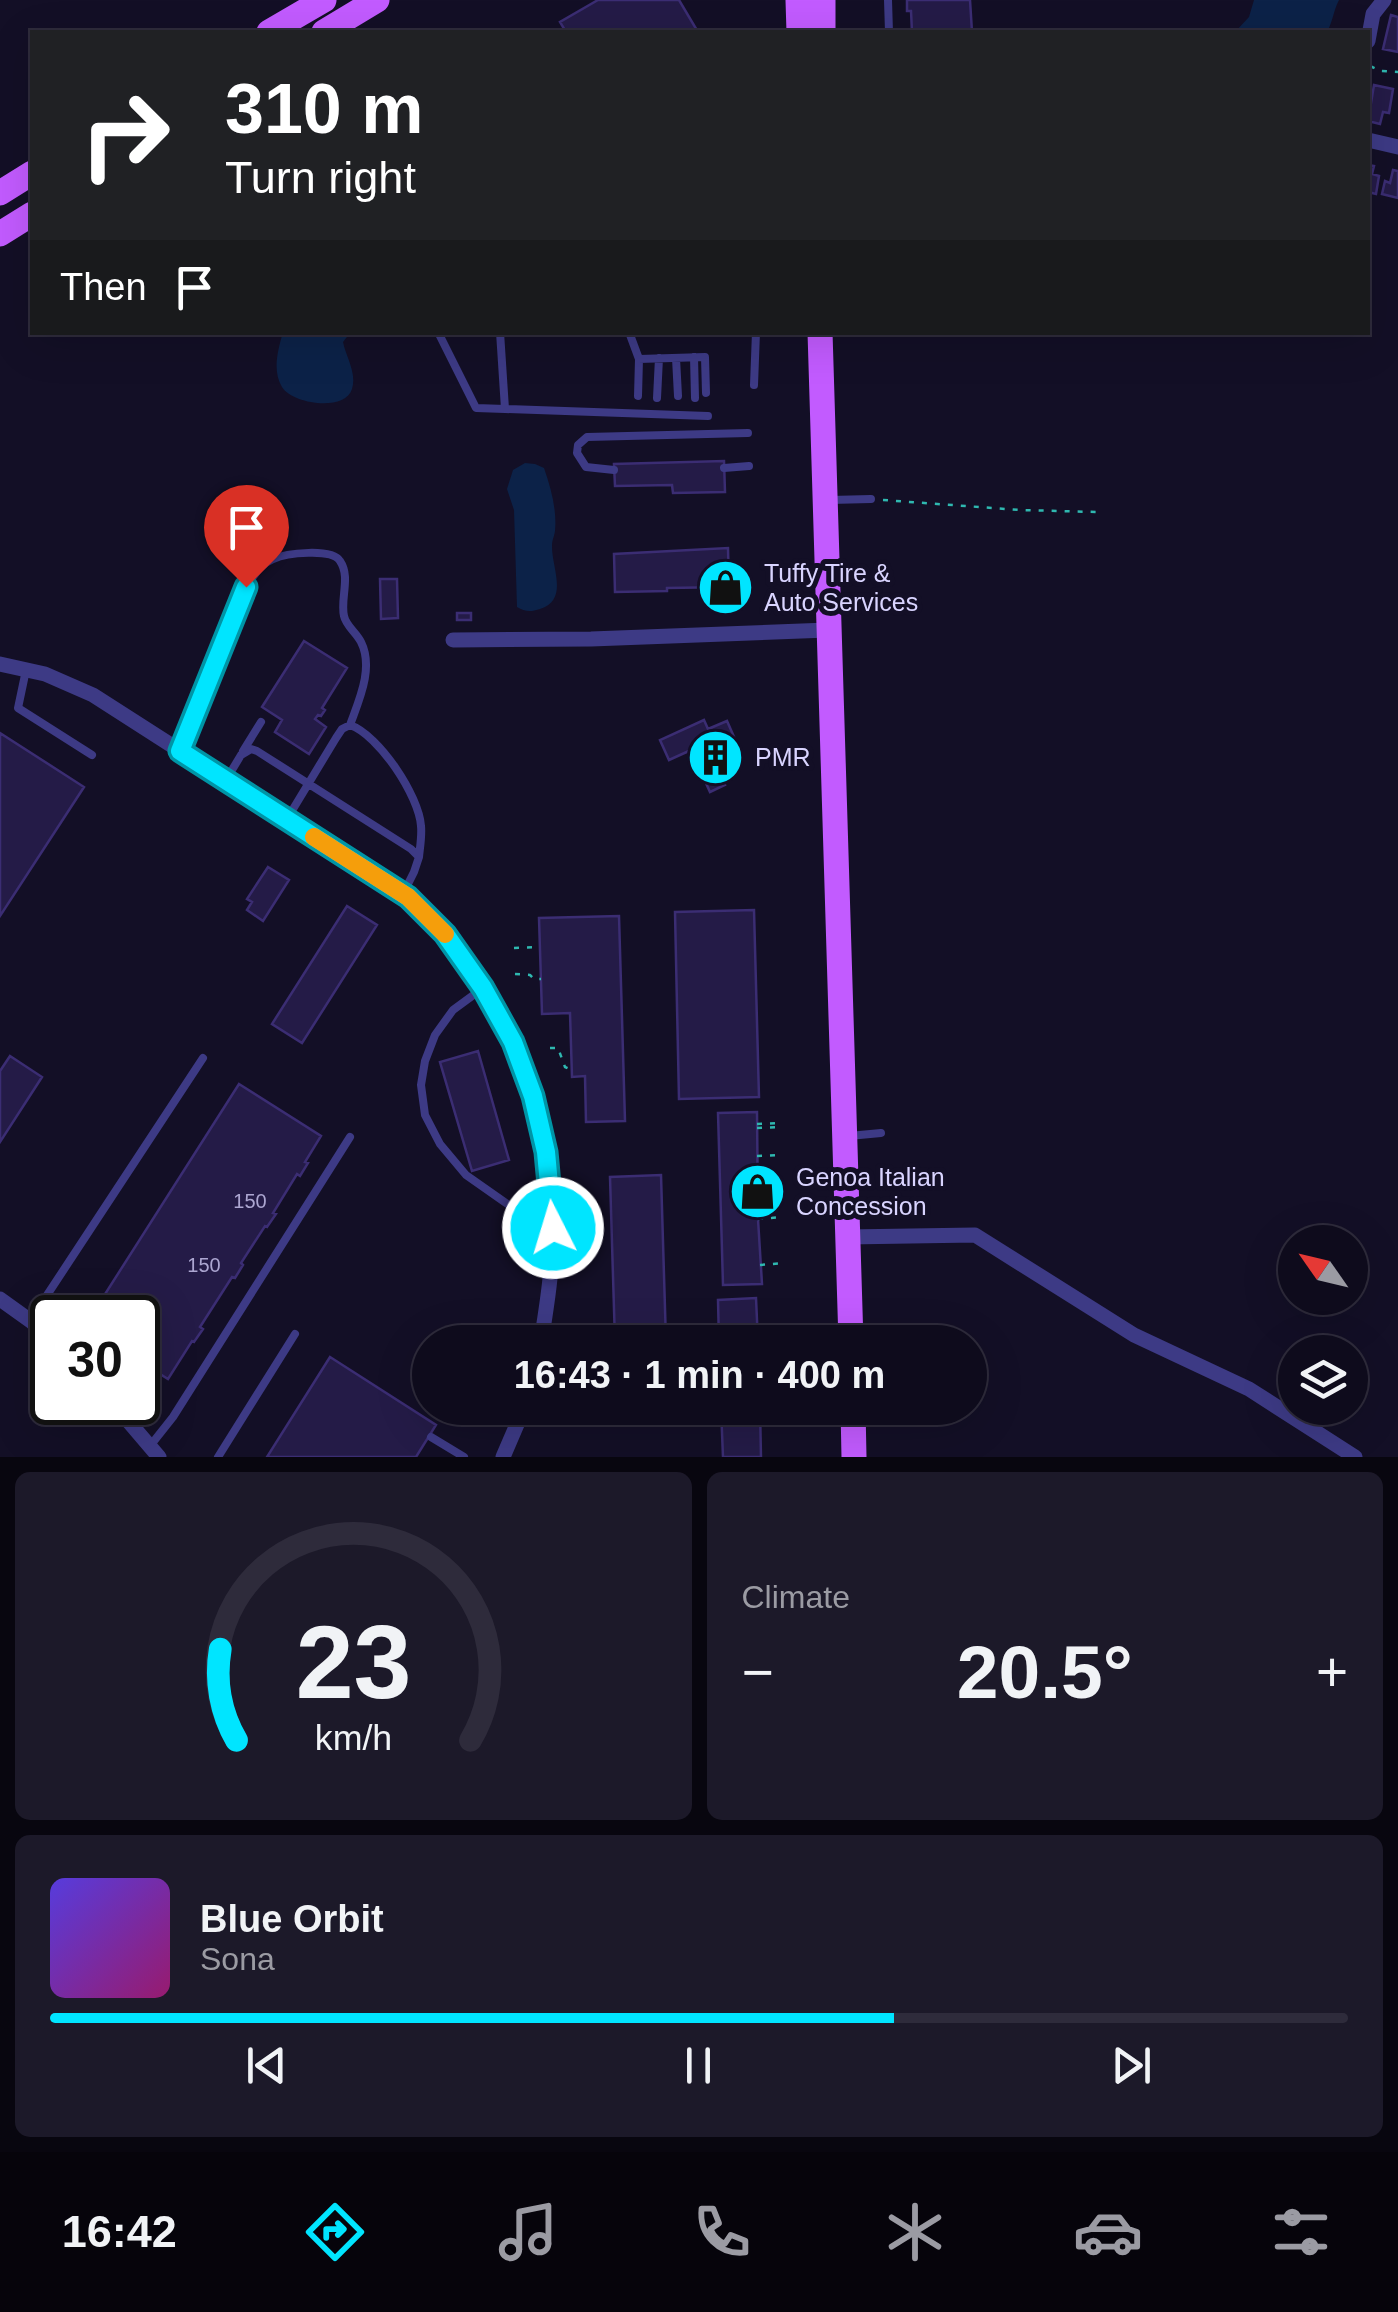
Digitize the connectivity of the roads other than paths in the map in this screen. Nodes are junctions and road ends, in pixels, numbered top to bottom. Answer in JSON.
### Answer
{"nodes":[{"id":1,"x":324,"y":0,"type":"edge"},
{"id":2,"x":377,"y":0,"type":"edge"},
{"id":3,"x":798,"y":0,"type":"edge"},
{"id":4,"x":823,"y":0,"type":"edge"},
{"id":5,"x":888,"y":0,"type":"edge"},
{"id":6,"x":1384,"y":0,"type":"edge"},
{"id":7,"x":272,"y":30,"type":"edge"},
{"id":8,"x":327,"y":30,"type":"edge"},
{"id":9,"x":798,"y":30,"type":"edge"},
{"id":10,"x":823,"y":30,"type":"edge"},
{"id":11,"x":888,"y":30,"type":"edge"},
{"id":12,"x":1370,"y":30,"type":"edge"},
{"id":13,"x":1370,"y":141,"type":"edge"},
{"id":14,"x":1398,"y":148,"type":"edge"},
{"id":15,"x":30,"y":174,"type":"edge"},
{"id":16,"x":0,"y":193,"type":"edge"},
{"id":17,"x":30,"y":215,"type":"edge"},
{"id":18,"x":0,"y":234,"type":"edge"},
{"id":19,"x":440,"y":335,"type":"edge"},
{"id":20,"x":500,"y":335,"type":"edge"},
{"id":21,"x":630,"y":335,"type":"edge"},
{"id":22,"x":756,"y":335,"type":"edge"},
{"id":23,"x":820,"y":335,"type":"edge"},
{"id":24,"x":694,"y":357,"type":"junction"},
{"id":25,"x":638,"y":358,"type":"junction"},
{"id":26,"x":659,"y":358,"type":"junction"},
{"id":27,"x":676,"y":358,"type":"junction"},
{"id":28,"x":754,"y":386,"type":"dead end"},
{"id":29,"x":706,"y":393,"type":"dead end"},
{"id":30,"x":638,"y":396,"type":"dead end"},
{"id":31,"x":678,"y":396,"type":"dead end"},
{"id":32,"x":657,"y":398,"type":"dead end"},
{"id":33,"x":694,"y":398,"type":"dead end"},
{"id":34,"x":505,"y":409,"type":"junction"},
{"id":35,"x":708,"y":416,"type":"dead end"},
{"id":36,"x":748,"y":432,"type":"dead end"},
{"id":37,"x":748,"y":466,"type":"dead end"},
{"id":38,"x":724,"y":468,"type":"dead end"},
{"id":39,"x":614,"y":470,"type":"dead end"},
{"id":40,"x":871,"y":499,"type":"road end"},
{"id":41,"x":826,"y":500,"type":"junction"},
{"id":42,"x":828,"y":630,"type":"junction"},
{"id":43,"x":453,"y":640,"type":"dead end"},
{"id":44,"x":0,"y":664,"type":"edge"},
{"id":45,"x":26,"y":670,"type":"junction"},
{"id":46,"x":261,"y":722,"type":"dead end"},
{"id":47,"x":350,"y":725,"type":"junction"},
{"id":48,"x":180,"y":751,"type":"junction"},
{"id":49,"x":92,"y":755,"type":"dead end"},
{"id":50,"x":241,"y":755,"type":"junction"},
{"id":51,"x":226,"y":780,"type":"junction"},
{"id":52,"x":312,"y":786,"type":"junction"},
{"id":53,"x":287,"y":819,"type":"junction"},
{"id":54,"x":419,"y":858,"type":"junction"},
{"id":55,"x":403,"y":894,"type":"junction"},
{"id":56,"x":483,"y":988,"type":"junction"},
{"id":57,"x":203,"y":1058,"type":"dead end"},
{"id":58,"x":880,"y":1134,"type":"dead end"},
{"id":59,"x":844,"y":1136,"type":"junction"},
{"id":60,"x":350,"y":1137,"type":"dead end"},
{"id":61,"x":552,"y":1221,"type":"junction"},
{"id":62,"x":847,"y":1237,"type":"junction"},
{"id":63,"x":47,"y":1295,"type":"edge"},
{"id":64,"x":0,"y":1299,"type":"edge"},
{"id":65,"x":30,"y":1320,"type":"edge"},
{"id":66,"x":543,"y":1325,"type":"edge"},
{"id":67,"x":850,"y":1325,"type":"edge"},
{"id":68,"x":295,"y":1334,"type":"dead end"},
{"id":69,"x":132,"y":1425,"type":"edge"},
{"id":70,"x":517,"y":1425,"type":"edge"},
{"id":71,"x":853,"y":1425,"type":"edge"},
{"id":72,"x":431,"y":1438,"type":"dead end"},
{"id":73,"x":154,"y":1451,"type":"edge"},
{"id":74,"x":218,"y":1457,"type":"edge"},
{"id":75,"x":464,"y":1457,"type":"edge"},
{"id":76,"x":503,"y":1457,"type":"edge"},
{"id":77,"x":854,"y":1457,"type":"edge"},
{"id":78,"x":1355,"y":1457,"type":"edge"}],
"edges":[{"from":1,"to":7,"type":"main road"},
{"from":2,"to":8,"type":"main road"},
{"from":3,"to":9,"type":"main road"},
{"from":4,"to":10,"type":"main road"},
{"from":5,"to":11,"type":"lane"},
{"from":6,"to":12,"type":"street"},
{"from":13,"to":14,"type":"street"},
{"from":15,"to":16,"type":"main road"},
{"from":17,"to":18,"type":"main road"},
{"from":19,"to":34,"type":"lane"},
{"from":20,"to":34,"type":"lane"},
{"from":21,"to":25,"type":"lane"},
{"from":22,"to":28,"type":"lane"},
{"from":23,"to":41,"type":"main road"},
{"from":24,"to":27,"type":"lane"},
{"from":24,"to":29,"type":"lane"},
{"from":24,"to":33,"type":"lane"},
{"from":25,"to":26,"type":"lane"},
{"from":25,"to":30,"type":"lane"},
{"from":26,"to":27,"type":"lane"},
{"from":26,"to":32,"type":"lane"},
{"from":27,"to":31,"type":"lane"},
{"from":34,"to":35,"type":"lane"},
{"from":36,"to":39,"type":"lane"},
{"from":37,"to":38,"type":"lane"},
{"from":40,"to":41,"type":"lane"},
{"from":41,"to":42,"type":"main road"},
{"from":42,"to":43,"type":"street"},
{"from":42,"to":59,"type":"main road"},
{"from":44,"to":45,"type":"street"},
{"from":45,"to":48,"type":"street"},
{"from":45,"to":49,"type":"lane"},
{"from":46,"to":50,"type":"lane"},
{"from":47,"to":48,"type":"lane"},
{"from":47,"to":52,"type":"lane"},
{"from":47,"to":54,"type":"lane"},
{"from":48,"to":51,"type":"street"},
{"from":50,"to":51,"type":"lane"},
{"from":50,"to":52,"type":"lane"},
{"from":51,"to":53,"type":"street"},
{"from":52,"to":53,"type":"lane"},
{"from":52,"to":54,"type":"lane"},
{"from":53,"to":55,"type":"street"},
{"from":54,"to":55,"type":"lane"},
{"from":55,"to":56,"type":"street"},
{"from":56,"to":61,"type":"street"},
{"from":56,"to":61,"type":"lane"},
{"from":57,"to":63,"type":"lane"},
{"from":58,"to":59,"type":"lane"},
{"from":59,"to":62,"type":"main road"},
{"from":60,"to":73,"type":"lane"},
{"from":61,"to":66,"type":"street"},
{"from":62,"to":67,"type":"main road"},
{"from":62,"to":78,"type":"street"},
{"from":64,"to":65,"type":"street"},
{"from":68,"to":74,"type":"lane"},
{"from":69,"to":73,"type":"street"},
{"from":70,"to":76,"type":"street"},
{"from":71,"to":77,"type":"main road"},
{"from":72,"to":75,"type":"lane"}]}
